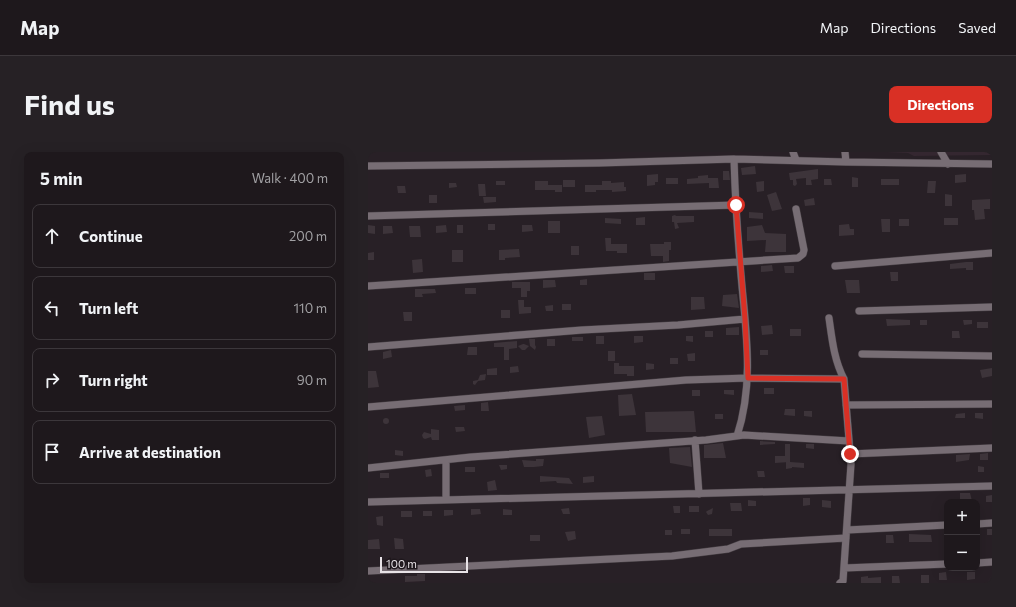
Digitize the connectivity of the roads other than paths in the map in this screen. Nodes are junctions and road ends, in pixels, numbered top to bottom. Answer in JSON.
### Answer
{"nodes":[{"id":1,"x":793,"y":152,"type":"edge"},
{"id":2,"x":845,"y":152,"type":"edge"},
{"id":3,"x":941,"y":152,"type":"edge"},
{"id":4,"x":734,"y":159,"type":"junction"},
{"id":5,"x":796,"y":160,"type":"junction"},
{"id":6,"x":846,"y":162,"type":"junction"},
{"id":7,"x":948,"y":164,"type":"junction"},
{"id":8,"x":992,"y":164,"type":"edge"},
{"id":9,"x":368,"y":166,"type":"edge"},
{"id":10,"x":736,"y":205,"type":"junction"},
{"id":11,"x":796,"y":209,"type":"dead end"},
{"id":12,"x":368,"y":216,"type":"edge"},
{"id":13,"x":992,"y":253,"type":"edge"},
{"id":14,"x":740,"y":262,"type":"junction"},
{"id":15,"x":835,"y":266,"type":"dead end"},
{"id":16,"x":368,"y":286,"type":"edge"},
{"id":17,"x":992,"y":307,"type":"edge"},
{"id":18,"x":859,"y":311,"type":"dead end"},
{"id":19,"x":829,"y":318,"type":"dead end"},
{"id":20,"x":745,"y":319,"type":"junction"},
{"id":21,"x":368,"y":347,"type":"edge"},
{"id":22,"x":862,"y":354,"type":"dead end"},
{"id":23,"x":992,"y":356,"type":"edge"},
{"id":24,"x":748,"y":378,"type":"junction"},
{"id":25,"x":844,"y":379,"type":"junction"},
{"id":26,"x":992,"y":404,"type":"edge"},
{"id":27,"x":846,"y":405,"type":"junction"},
{"id":28,"x":368,"y":407,"type":"edge"},
{"id":29,"x":737,"y":436,"type":"junction"},
{"id":30,"x":695,"y":440,"type":"junction"},
{"id":31,"x":849,"y":440,"type":"junction"},
{"id":32,"x":992,"y":448,"type":"edge"},
{"id":33,"x":850,"y":454,"type":"junction"},
{"id":34,"x":446,"y":460,"type":"junction"},
{"id":35,"x":368,"y":468,"type":"edge"},
{"id":36,"x":992,"y":486,"type":"edge"},
{"id":37,"x":849,"y":490,"type":"junction"},
{"id":38,"x":699,"y":494,"type":"junction"},
{"id":39,"x":446,"y":500,"type":"junction"},
{"id":40,"x":368,"y":502,"type":"edge"},
{"id":41,"x":992,"y":523,"type":"edge"},
{"id":42,"x":980,"y":524,"type":"edge"},
{"id":43,"x":944,"y":525,"type":"edge"},
{"id":44,"x":847,"y":530,"type":"junction"},
{"id":45,"x":846,"y":538,"type":"junction"},
{"id":46,"x":992,"y":562,"type":"edge"},
{"id":47,"x":980,"y":563,"type":"edge"},
{"id":48,"x":944,"y":564,"type":"edge"},
{"id":49,"x":844,"y":568,"type":"junction"},
{"id":50,"x":368,"y":571,"type":"edge"},
{"id":51,"x":840,"y":583,"type":"edge"}],
"edges":[{"from":1,"to":5,"type":"street"},
{"from":2,"to":6,"type":"street"},
{"from":3,"to":7,"type":"street"},
{"from":4,"to":5,"type":"street"},
{"from":4,"to":9,"type":"street"},
{"from":4,"to":10,"type":"street"},
{"from":5,"to":6,"type":"street"},
{"from":6,"to":7,"type":"street"},
{"from":7,"to":8,"type":"street"},
{"from":10,"to":12,"type":"street"},
{"from":10,"to":14,"type":"street"},
{"from":11,"to":14,"type":"street"},
{"from":13,"to":15,"type":"street"},
{"from":14,"to":16,"type":"street"},
{"from":14,"to":20,"type":"street"},
{"from":17,"to":18,"type":"street"},
{"from":19,"to":25,"type":"street"},
{"from":20,"to":21,"type":"street"},
{"from":20,"to":24,"type":"street"},
{"from":22,"to":23,"type":"street"},
{"from":24,"to":25,"type":"street"},
{"from":24,"to":28,"type":"street"},
{"from":24,"to":29,"type":"street"},
{"from":25,"to":27,"type":"street"},
{"from":26,"to":27,"type":"street"},
{"from":27,"to":31,"type":"street"},
{"from":29,"to":30,"type":"street"},
{"from":29,"to":31,"type":"street"},
{"from":30,"to":34,"type":"street"},
{"from":30,"to":38,"type":"street"},
{"from":31,"to":33,"type":"street"},
{"from":32,"to":33,"type":"street"},
{"from":33,"to":37,"type":"street"},
{"from":34,"to":35,"type":"street"},
{"from":34,"to":39,"type":"street"},
{"from":36,"to":37,"type":"street"},
{"from":37,"to":38,"type":"street"},
{"from":37,"to":44,"type":"street"},
{"from":38,"to":39,"type":"street"},
{"from":39,"to":40,"type":"street"},
{"from":41,"to":42,"type":"street"},
{"from":43,"to":44,"type":"street"},
{"from":44,"to":45,"type":"street"},
{"from":45,"to":49,"type":"street"},
{"from":45,"to":50,"type":"street"},
{"from":46,"to":47,"type":"street"},
{"from":48,"to":49,"type":"street"},
{"from":49,"to":51,"type":"street"}]}
